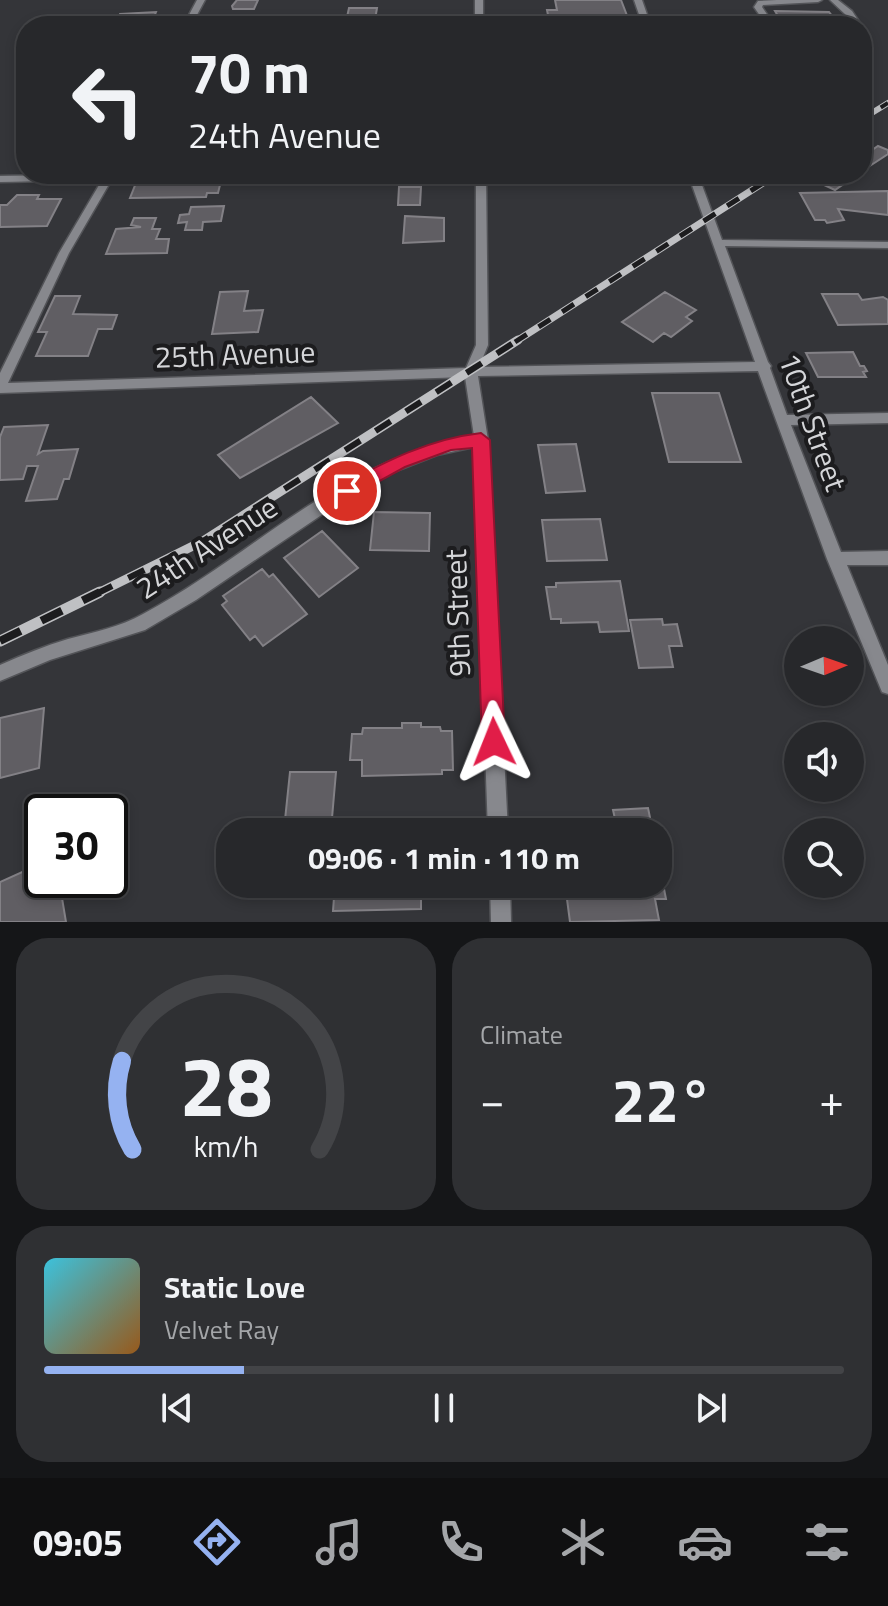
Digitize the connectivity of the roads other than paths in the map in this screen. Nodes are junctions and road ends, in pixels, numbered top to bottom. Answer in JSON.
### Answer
{"nodes":[{"id":1,"x":818,"y":0,"type":"edge"},
{"id":2,"x":834,"y":0,"type":"edge"},
{"id":3,"x":764,"y":16,"type":"edge"},
{"id":4,"x":851,"y":16,"type":"edge"},
{"id":5,"x":104,"y":184,"type":"edge"},
{"id":6,"x":481,"y":184,"type":"edge"},
{"id":7,"x":697,"y":184,"type":"edge"},
{"id":8,"x":718,"y":243,"type":"junction"},
{"id":9,"x":888,"y":245,"type":"edge"},
{"id":10,"x":765,"y":366,"type":"junction"},
{"id":11,"x":471,"y":372,"type":"junction"},
{"id":12,"x":0,"y":387,"type":"edge"},
{"id":13,"x":888,"y":418,"type":"edge"},
{"id":14,"x":783,"y":420,"type":"junction"},
{"id":15,"x":481,"y":440,"type":"junction"},
{"id":16,"x":888,"y":558,"type":"edge"},
{"id":17,"x":835,"y":559,"type":"junction"},
{"id":18,"x":0,"y":673,"type":"edge"},
{"id":19,"x":888,"y":686,"type":"edge"},
{"id":20,"x":497,"y":818,"type":"edge"},
{"id":21,"x":500,"y":898,"type":"edge"},
{"id":22,"x":501,"y":922,"type":"edge"}],
"edges":[{"from":1,"to":3,"type":"street"},
{"from":2,"to":4,"type":"street"},
{"from":5,"to":12,"type":"street"},
{"from":6,"to":11,"type":"street"},
{"from":7,"to":8,"type":"street","name":"10th Street"},
{"from":8,"to":9,"type":"street"},
{"from":8,"to":10,"type":"street","name":"10th Street"},
{"from":10,"to":11,"type":"street","name":"25th Avenue"},
{"from":10,"to":14,"type":"street","name":"10th Street"},
{"from":11,"to":12,"type":"street","name":"25th Avenue"},
{"from":11,"to":15,"type":"street"},
{"from":13,"to":14,"type":"street"},
{"from":14,"to":17,"type":"street","name":"10th Street"},
{"from":15,"to":18,"type":"street","name":"24th Avenue"},
{"from":15,"to":20,"type":"street","name":"9th Street"},
{"from":16,"to":17,"type":"street"},
{"from":17,"to":19,"type":"street","name":"10th Street"},
{"from":21,"to":22,"type":"street"}]}
